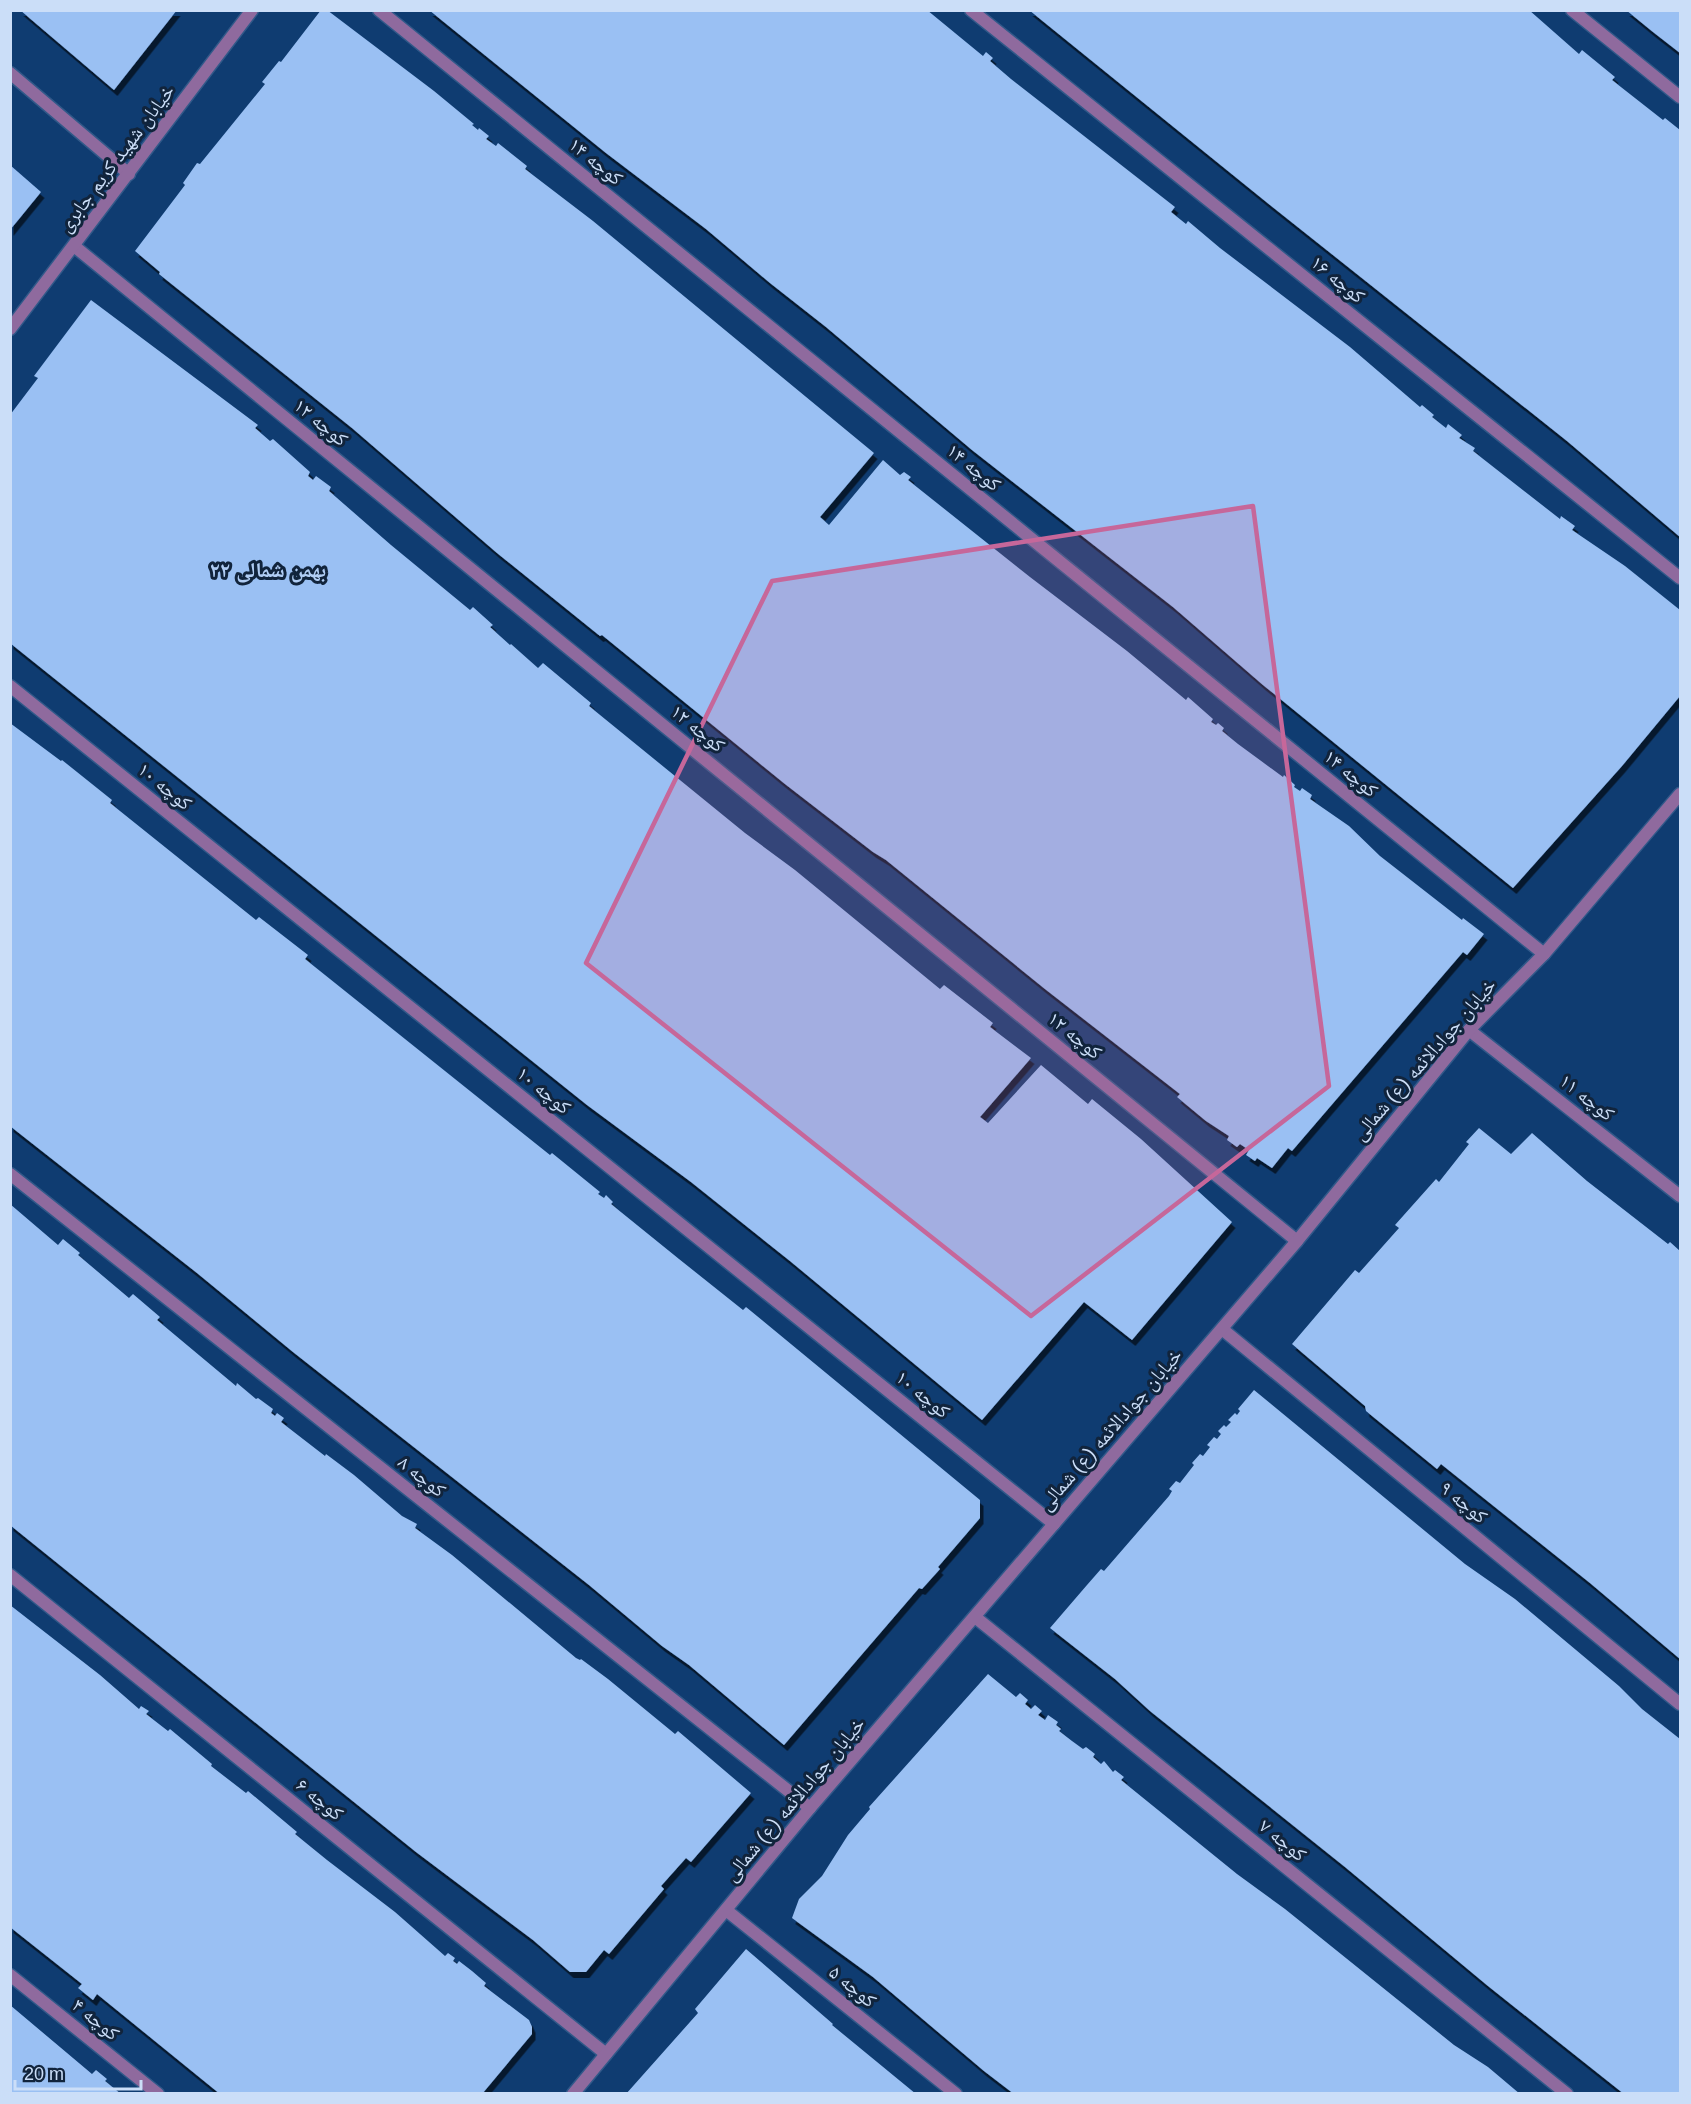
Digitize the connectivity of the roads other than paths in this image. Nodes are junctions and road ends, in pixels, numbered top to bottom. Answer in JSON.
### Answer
{"nodes":[{"id":1,"x":252,"y":10,"type":"edge"},
{"id":2,"x":380,"y":10,"type":"edge"},
{"id":3,"x":971,"y":10,"type":"edge"},
{"id":4,"x":1572,"y":10,"type":"edge"},
{"id":5,"x":10,"y":73,"type":"edge"},
{"id":6,"x":1680,"y":98,"type":"edge"},
{"id":7,"x":129,"y":174,"type":"junction"},
{"id":8,"x":74,"y":246,"type":"junction"},
{"id":9,"x":10,"y":329,"type":"edge"},
{"id":10,"x":1680,"y":578,"type":"edge"},
{"id":11,"x":10,"y":686,"type":"edge"},
{"id":12,"x":1680,"y":794,"type":"edge"},
{"id":13,"x":1544,"y":954,"type":"junction"},
{"id":14,"x":1469,"y":1030,"type":"junction"},
{"id":15,"x":10,"y":1174,"type":"edge"},
{"id":16,"x":1680,"y":1196,"type":"edge"},
{"id":17,"x":1297,"y":1241,"type":"junction"},
{"id":18,"x":1222,"y":1329,"type":"junction"},
{"id":19,"x":1054,"y":1524,"type":"junction"},
{"id":20,"x":10,"y":1575,"type":"edge"},
{"id":21,"x":975,"y":1617,"type":"junction"},
{"id":22,"x":1680,"y":1704,"type":"edge"},
{"id":23,"x":810,"y":1808,"type":"junction"},
{"id":24,"x":726,"y":1910,"type":"junction"},
{"id":25,"x":10,"y":1975,"type":"edge"},
{"id":26,"x":606,"y":2054,"type":"junction"},
{"id":27,"x":158,"y":2094,"type":"edge"},
{"id":28,"x":573,"y":2094,"type":"edge"},
{"id":29,"x":956,"y":2094,"type":"edge"},
{"id":30,"x":1567,"y":2094,"type":"edge"}],
"edges":[{"from":1,"to":7,"type":"street","name":"خیابان شهید کریم جابری"},
{"from":2,"to":13,"type":"street","name":"کوچه ۱۴"},
{"from":3,"to":10,"type":"street","name":"کوچه ۱۶"},
{"from":4,"to":6,"type":"street"},
{"from":5,"to":7,"type":"street"},
{"from":7,"to":8,"type":"street","name":"خیابان شهید کریم جابری"},
{"from":8,"to":9,"type":"street","name":"خیابان شهید کریم جابری"},
{"from":8,"to":17,"type":"street","name":"کوچه ۱۲"},
{"from":11,"to":19,"type":"street","name":"کوچه ۱۰"},
{"from":12,"to":13,"type":"street","name":"خیابان جوادالائمه (ع) شمالی"},
{"from":13,"to":14,"type":"street","name":"خیابان جوادالائمه (ع) شمالی"},
{"from":14,"to":16,"type":"street","name":"کوچه ۱۱"},
{"from":14,"to":17,"type":"street","name":"خیابان جوادالائمه (ع) شمالی"},
{"from":15,"to":23,"type":"street","name":"کوچه ۸"},
{"from":17,"to":18,"type":"street","name":"خیابان جوادالائمه (ع) شمالی"},
{"from":18,"to":19,"type":"street","name":"خیابان جوادالائمه (ع) شمالی"},
{"from":18,"to":22,"type":"street","name":"کوچه ۹"},
{"from":19,"to":21,"type":"street","name":"خیابان جوادالائمه (ع) شمالی"},
{"from":20,"to":26,"type":"street","name":"کوچه ۶"},
{"from":21,"to":23,"type":"street","name":"خیابان جوادالائمه (ع) شمالی"},
{"from":21,"to":30,"type":"street","name":"کوچه ۷"},
{"from":23,"to":24,"type":"street","name":"خیابان جوادالائمه (ع) شمالی"},
{"from":24,"to":26,"type":"street","name":"خیابان جوادالائمه (ع) شمالی"},
{"from":24,"to":29,"type":"street","name":"کوچه ۵"},
{"from":25,"to":27,"type":"street","name":"کوچه ۴"},
{"from":26,"to":28,"type":"street","name":"خیابان جوادالائمه (ع) شمالی"}]}
